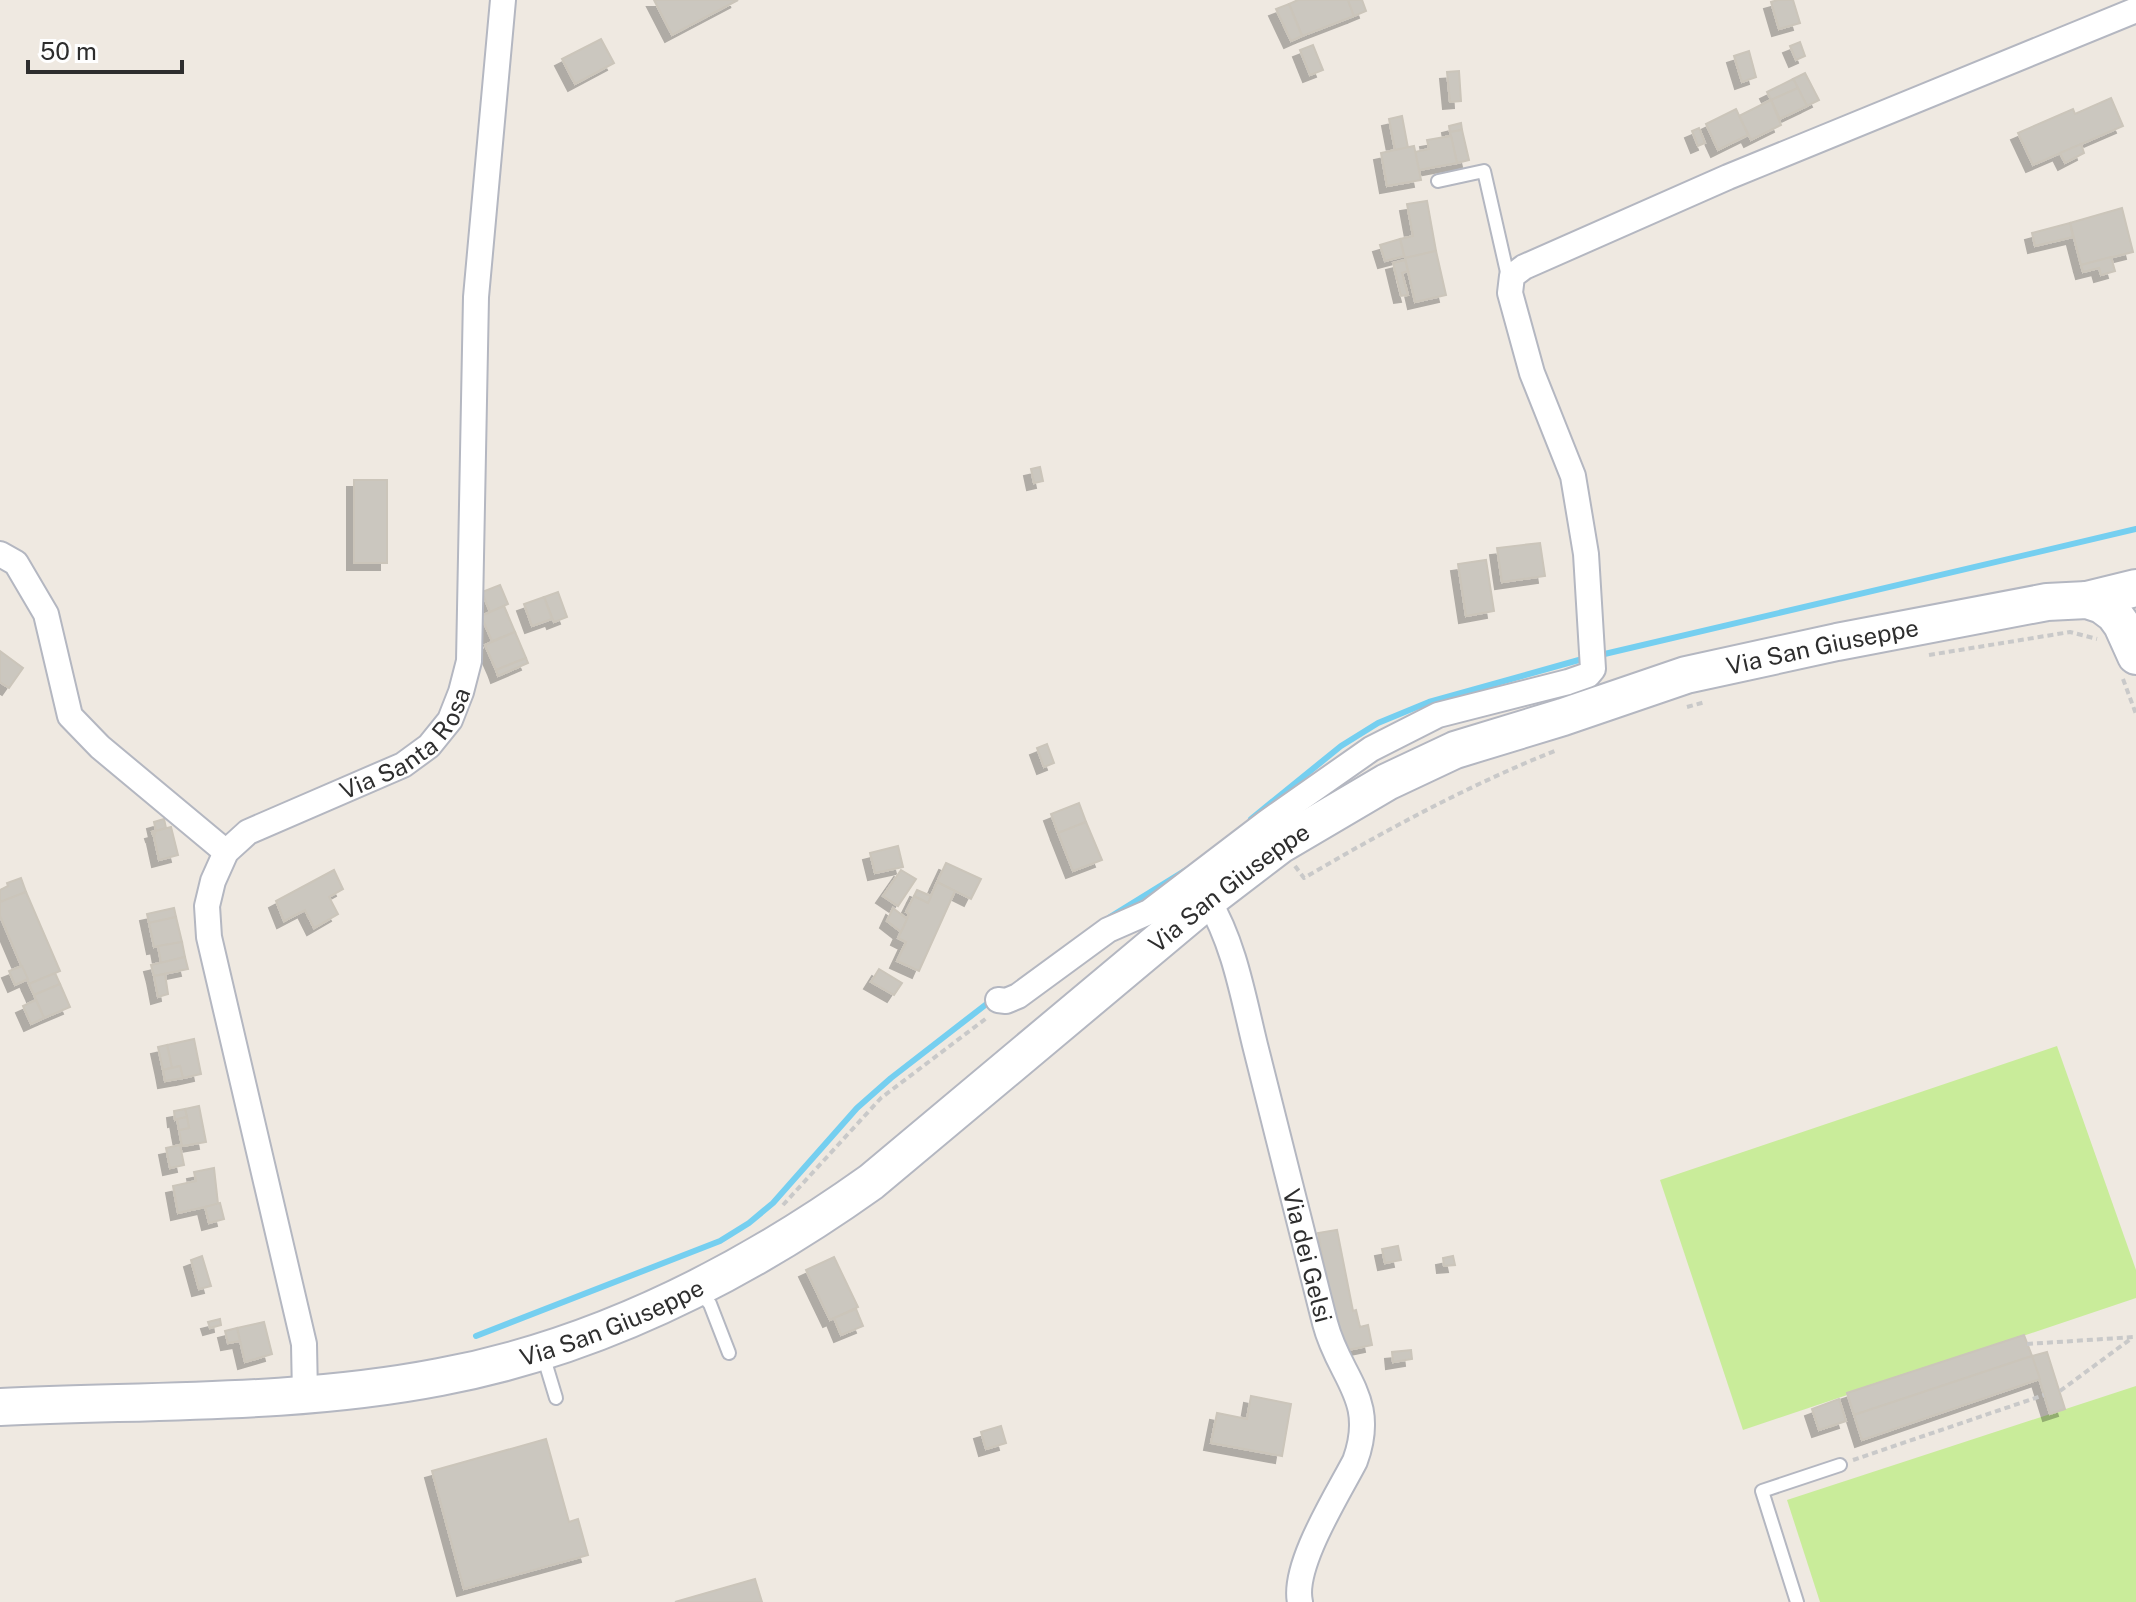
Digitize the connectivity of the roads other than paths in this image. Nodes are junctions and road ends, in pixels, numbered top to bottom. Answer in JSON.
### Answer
{"nodes":[{"id":1,"x":503,"y":0,"type":"edge"},
{"id":2,"x":2136,"y":10,"type":"edge"},
{"id":3,"x":1438,"y":181,"type":"dead end"},
{"id":4,"x":1509,"y":284,"type":"junction"},
{"id":5,"x":0,"y":554,"type":"edge"},
{"id":6,"x":2136,"y":588,"type":"edge"},
{"id":7,"x":2087,"y":600,"type":"junction"},
{"id":8,"x":2121,"y":658,"type":"edge"},
{"id":9,"x":1371,"y":749,"type":"junction"},
{"id":10,"x":1393,"y":793,"type":"junction"},
{"id":11,"x":226,"y":852,"type":"junction"},
{"id":12,"x":1212,"y":907,"type":"junction"},
{"id":13,"x":995,"y":1007,"type":"road end"},
{"id":14,"x":697,"y":1289,"type":"junction"},
{"id":15,"x":542,"y":1351,"type":"junction"},
{"id":16,"x":729,"y":1353,"type":"dead end"},
{"id":17,"x":305,"y":1395,"type":"junction"},
{"id":18,"x":556,"y":1398,"type":"dead end"},
{"id":19,"x":0,"y":1407,"type":"edge"},
{"id":20,"x":1840,"y":1465,"type":"road end"},
{"id":21,"x":1300,"y":1602,"type":"edge"},
{"id":22,"x":1797,"y":1602,"type":"edge"}],
"edges":[{"from":1,"to":11,"type":"street","name":"Via Santa Rosa"},
{"from":2,"to":4,"type":"street"},
{"from":3,"to":4,"type":"lane"},
{"from":4,"to":9,"type":"street"},
{"from":5,"to":11,"type":"street"},
{"from":6,"to":7,"type":"street","name":"Via San Giuseppe"},
{"from":7,"to":8,"type":"street"},
{"from":7,"to":10,"type":"street","name":"Via San Giuseppe"},
{"from":9,"to":10,"type":"street"},
{"from":9,"to":13,"type":"street"},
{"from":10,"to":12,"type":"street","name":"Via San Giuseppe"},
{"from":11,"to":17,"type":"street"},
{"from":12,"to":14,"type":"street","name":"Via San Giuseppe"},
{"from":12,"to":21,"type":"street","name":"Via dei Gelsi"},
{"from":14,"to":15,"type":"street","name":"Via San Giuseppe"},
{"from":14,"to":16,"type":"lane"},
{"from":15,"to":17,"type":"street","name":"Via San Giuseppe"},
{"from":15,"to":18,"type":"lane"},
{"from":17,"to":19,"type":"street","name":"Via San Giuseppe"},
{"from":20,"to":22,"type":"lane"}]}
